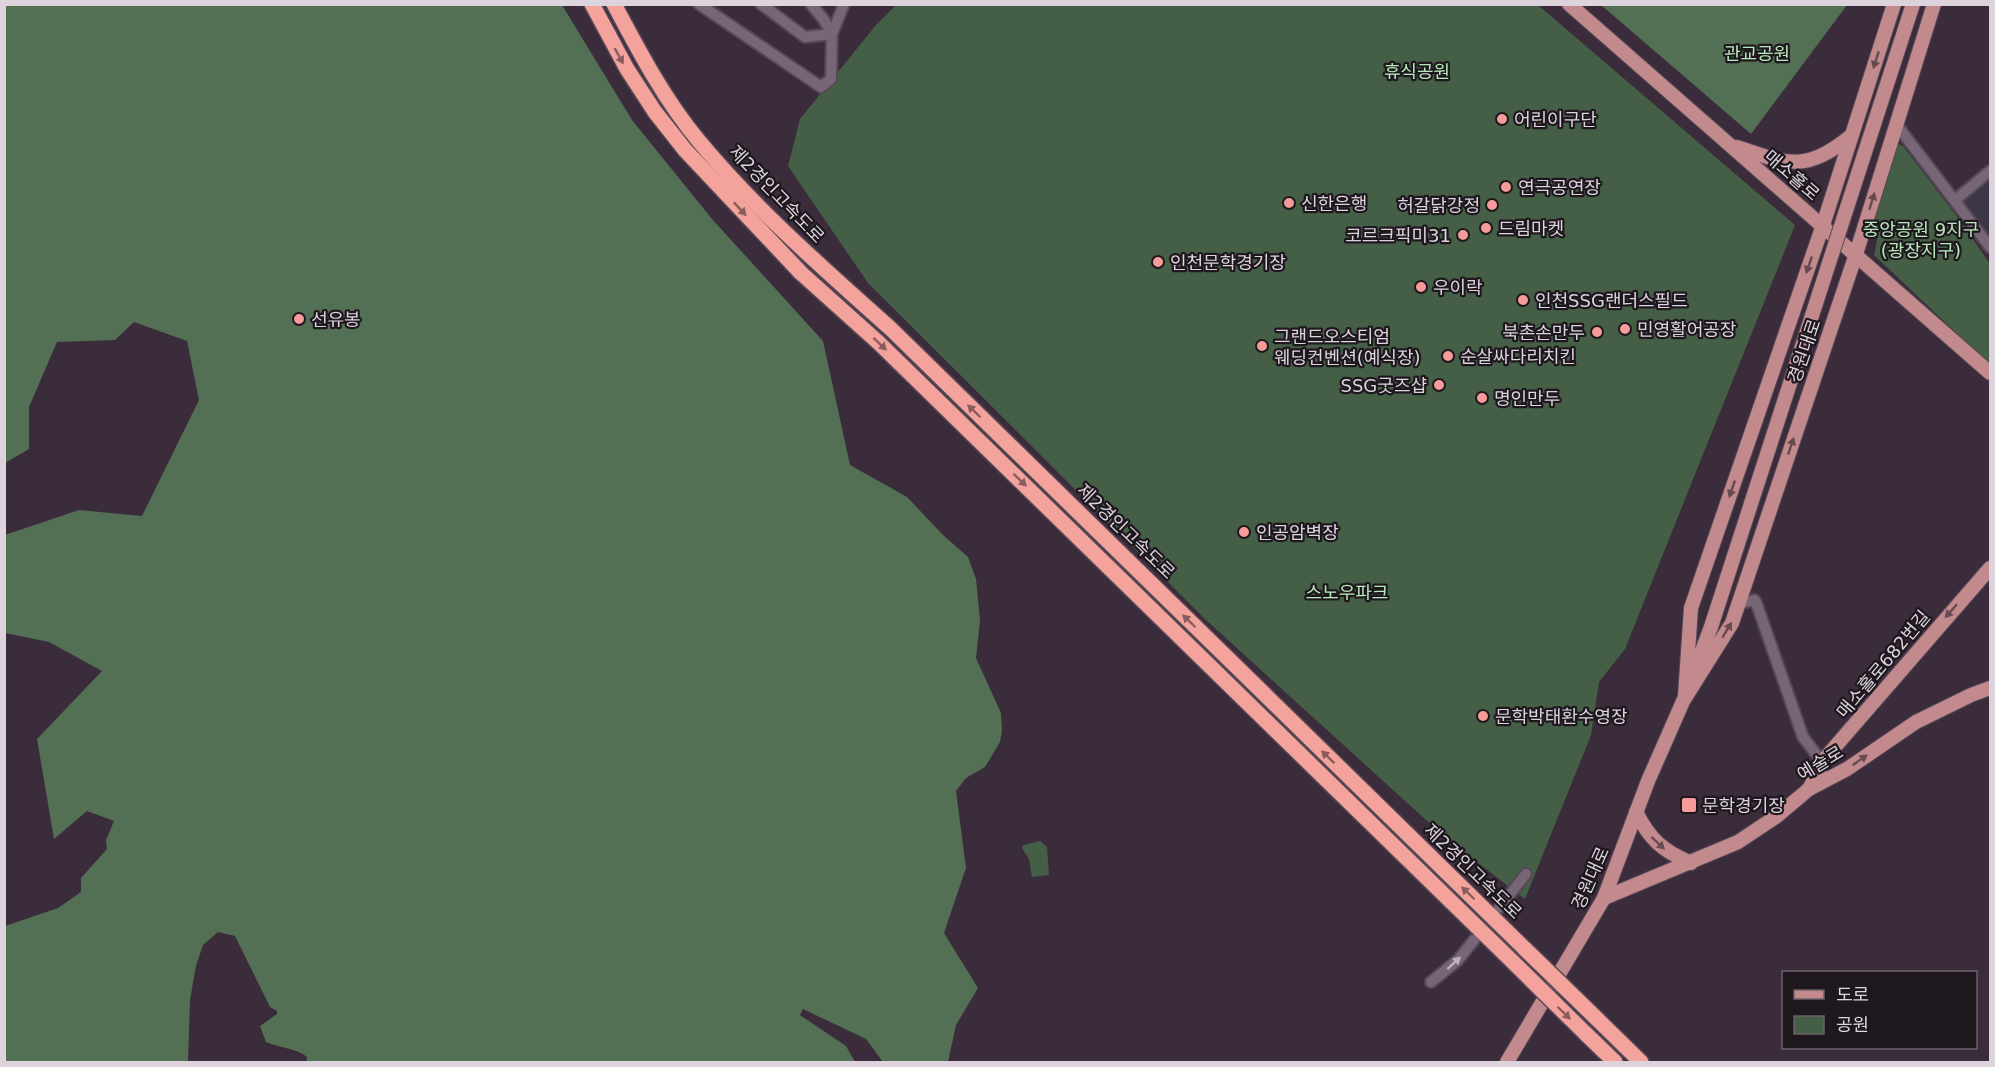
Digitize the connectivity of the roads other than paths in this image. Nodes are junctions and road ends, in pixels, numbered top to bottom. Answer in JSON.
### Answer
{"nodes":[{"id":1,"x":592,"y":4,"type":"edge"},
{"id":2,"x":614,"y":4,"type":"edge"},
{"id":3,"x":699,"y":4,"type":"edge"},
{"id":4,"x":761,"y":4,"type":"edge"},
{"id":5,"x":811,"y":4,"type":"edge"},
{"id":6,"x":844,"y":4,"type":"edge"},
{"id":7,"x":1569,"y":4,"type":"edge"},
{"id":8,"x":1894,"y":4,"type":"edge"},
{"id":9,"x":1913,"y":4,"type":"edge"},
{"id":10,"x":1934,"y":4,"type":"edge"},
{"id":11,"x":831,"y":34,"type":"junction"},
{"id":12,"x":1896,"y":124,"type":"junction"},
{"id":13,"x":1851,"y":136,"type":"junction"},
{"id":14,"x":1730,"y":144,"type":"junction"},
{"id":15,"x":1990,"y":171,"type":"edge"},
{"id":16,"x":1955,"y":200,"type":"junction"},
{"id":17,"x":1822,"y":225,"type":"junction"},
{"id":18,"x":1990,"y":247,"type":"edge"},
{"id":19,"x":1856,"y":254,"type":"junction"},
{"id":20,"x":1990,"y":373,"type":"edge"},
{"id":21,"x":1990,"y":568,"type":"edge"},
{"id":22,"x":1738,"y":604,"type":"junction"},
{"id":23,"x":1990,"y":688,"type":"edge"},
{"id":24,"x":1685,"y":698,"type":"junction"},
{"id":25,"x":1823,"y":764,"type":"junction"},
{"id":26,"x":1809,"y":789,"type":"junction"},
{"id":27,"x":1636,"y":812,"type":"junction"},
{"id":28,"x":1691,"y":863,"type":"junction"},
{"id":29,"x":1526,"y":874,"type":"dead end"},
{"id":30,"x":1604,"y":898,"type":"junction"},
{"id":31,"x":1499,"y":908,"type":"dead end"},
{"id":32,"x":1474,"y":940,"type":"dead end"},
{"id":33,"x":1431,"y":982,"type":"dead end"},
{"id":34,"x":1507,"y":1062,"type":"edge"},
{"id":35,"x":1615,"y":1062,"type":"edge"},
{"id":36,"x":1641,"y":1062,"type":"edge"}],
"edges":[{"from":1,"to":35,"type":"highway","name":"제2경인고속도로","one_way":true,"bridge":true},
{"from":36,"to":2,"type":"highway","name":"제2경인고속도로","one_way":true,"bridge":true},
{"from":3,"to":11,"type":"street"},
{"from":4,"to":11,"type":"street"},
{"from":5,"to":11,"type":"street"},
{"from":6,"to":11,"type":"street"},
{"from":7,"to":14,"type":"main road","name":"매소홀로"},
{"from":8,"to":13,"type":"main road","name":"경원대로","one_way":true},
{"from":9,"to":24,"type":"main road","name":"경원대로","bridge":true},
{"from":10,"to":12,"type":"main road","name":"경원대로"},
{"from":12,"to":16,"type":"street"},
{"from":19,"to":12,"type":"main road","name":"경원대로","one_way":true},
{"from":13,"to":14,"type":"main road"},
{"from":13,"to":17,"type":"main road","name":"경원대로"},
{"from":14,"to":17,"type":"main road","name":"매소홀로"},
{"from":15,"to":16,"type":"street"},
{"from":16,"to":18,"type":"street"},
{"from":17,"to":19,"type":"main road","name":"매소홀로"},
{"from":17,"to":24,"type":"main road","name":"경원대로","one_way":true},
{"from":19,"to":20,"type":"main road","name":"매소홀로"},
{"from":22,"to":19,"type":"main road","name":"경원대로","one_way":true},
{"from":21,"to":25,"type":"main road","name":"매소홀로682번길","one_way":true},
{"from":24,"to":22,"type":"main road","name":"경원대로","one_way":true},
{"from":22,"to":25,"type":"street"},
{"from":26,"to":23,"type":"main road","name":"예술로","one_way":true},
{"from":24,"to":27,"type":"main road","name":"경원대로"},
{"from":25,"to":26,"type":"main road","name":"매소홀로682번길"},
{"from":26,"to":28,"type":"main road","name":"예술로"},
{"from":27,"to":28,"type":"main road","one_way":true},
{"from":27,"to":30,"type":"main road","name":"경원대로"},
{"from":28,"to":30,"type":"main road","name":"예술로"},
{"from":29,"to":31,"type":"street"},
{"from":30,"to":34,"type":"main road","name":"경원대로"},
{"from":33,"to":32,"type":"street","one_way":true}]}
